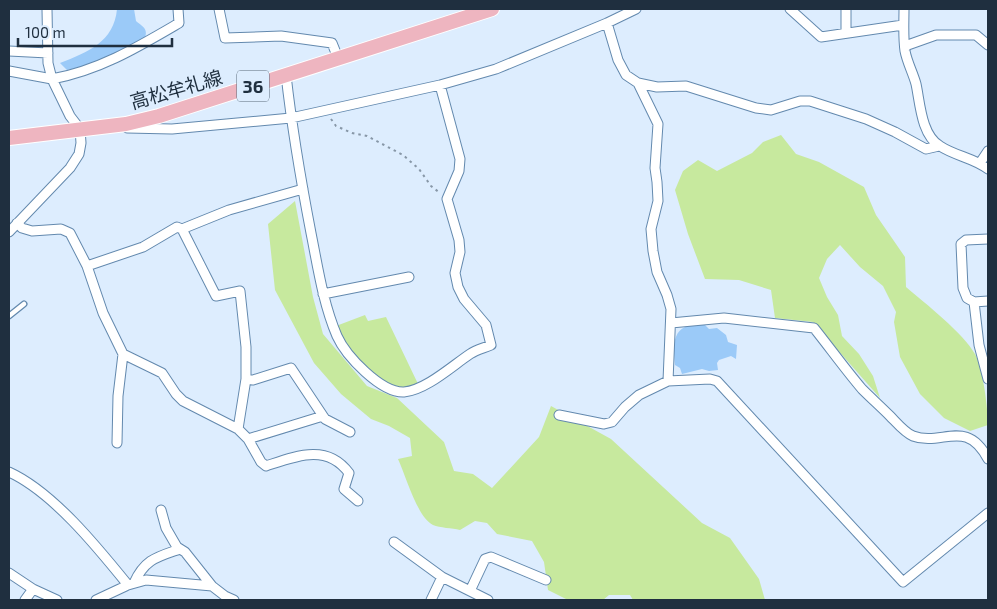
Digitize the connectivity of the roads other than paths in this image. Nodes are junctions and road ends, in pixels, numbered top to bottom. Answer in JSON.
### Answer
{"nodes":[{"id":1,"x":47,"y":9,"type":"edge"},
{"id":2,"x":178,"y":9,"type":"edge"},
{"id":3,"x":219,"y":9,"type":"edge"},
{"id":4,"x":492,"y":9,"type":"edge"},
{"id":5,"x":636,"y":9,"type":"edge"},
{"id":6,"x":790,"y":9,"type":"edge"},
{"id":7,"x":846,"y":9,"type":"edge"},
{"id":8,"x":904,"y":9,"type":"edge"},
{"id":9,"x":607,"y":23,"type":"junction"},
{"id":10,"x":904,"y":25,"type":"junction"},
{"id":11,"x":846,"y":33,"type":"junction"},
{"id":12,"x":988,"y":45,"type":"edge"},
{"id":13,"x":905,"y":46,"type":"junction"},
{"id":14,"x":9,"y":51,"type":"edge"},
{"id":15,"x":48,"y":53,"type":"junction"},
{"id":16,"x":338,"y":58,"type":"junction"},
{"id":17,"x":9,"y":71,"type":"edge"},
{"id":18,"x":286,"y":75,"type":"junction"},
{"id":19,"x":52,"y":79,"type":"junction"},
{"id":20,"x":638,"y":84,"type":"junction"},
{"id":21,"x":440,"y":85,"type":"junction"},
{"id":22,"x":291,"y":118,"type":"junction"},
{"id":23,"x":109,"y":126,"type":"junction"},
{"id":24,"x":80,"y":129,"type":"junction"},
{"id":25,"x":9,"y":138,"type":"edge"},
{"id":26,"x":938,"y":146,"type":"junction"},
{"id":27,"x":988,"y":151,"type":"edge"},
{"id":28,"x":984,"y":166,"type":"edge"},
{"id":29,"x":302,"y":189,"type":"junction"},
{"id":30,"x":17,"y":222,"type":"junction"},
{"id":31,"x":182,"y":229,"type":"junction"},
{"id":32,"x":9,"y":232,"type":"edge"},
{"id":33,"x":988,"y":239,"type":"edge"},
{"id":34,"x":86,"y":266,"type":"junction"},
{"id":35,"x":409,"y":277,"type":"dead end"},
{"id":36,"x":323,"y":294,"type":"junction"},
{"id":37,"x":988,"y":301,"type":"edge"},
{"id":38,"x":974,"y":302,"type":"junction"},
{"id":39,"x":24,"y":304,"type":"dead end"},
{"id":40,"x":9,"y":316,"type":"edge"},
{"id":41,"x":671,"y":323,"type":"junction"},
{"id":42,"x":123,"y":354,"type":"junction"},
{"id":43,"x":246,"y":379,"type":"junction"},
{"id":44,"x":988,"y":379,"type":"edge"},
{"id":45,"x":668,"y":381,"type":"junction"},
{"id":46,"x":559,"y":415,"type":"dead end"},
{"id":47,"x":323,"y":416,"type":"junction"},
{"id":48,"x":238,"y":429,"type":"junction"},
{"id":49,"x":350,"y":432,"type":"dead end"},
{"id":50,"x":248,"y":439,"type":"junction"},
{"id":51,"x":117,"y":443,"type":"dead end"},
{"id":52,"x":988,"y":459,"type":"edge"},
{"id":53,"x":9,"y":472,"type":"edge"},
{"id":54,"x":358,"y":501,"type":"dead end"},
{"id":55,"x":161,"y":510,"type":"dead end"},
{"id":56,"x":988,"y":513,"type":"edge"},
{"id":57,"x":394,"y":542,"type":"dead end"},
{"id":58,"x":180,"y":549,"type":"junction"},
{"id":59,"x":9,"y":573,"type":"edge"},
{"id":60,"x":442,"y":577,"type":"junction"},
{"id":61,"x":546,"y":580,"type":"dead end"},
{"id":62,"x":131,"y":584,"type":"junction"},
{"id":63,"x":212,"y":586,"type":"junction"},
{"id":64,"x":33,"y":589,"type":"junction"},
{"id":65,"x":470,"y":591,"type":"junction"},
{"id":66,"x":24,"y":600,"type":"edge"},
{"id":67,"x":58,"y":600,"type":"edge"},
{"id":68,"x":96,"y":600,"type":"edge"},
{"id":69,"x":234,"y":600,"type":"edge"},
{"id":70,"x":431,"y":600,"type":"edge"},
{"id":71,"x":488,"y":600,"type":"edge"}],
"edges":[{"from":1,"to":15,"type":"street"},
{"from":2,"to":19,"type":"street"},
{"from":3,"to":16,"type":"street"},
{"from":4,"to":16,"type":"main road","name":"高松牟礼線","number":"36"},
{"from":5,"to":9,"type":"street"},
{"from":6,"to":11,"type":"street"},
{"from":7,"to":11,"type":"street"},
{"from":8,"to":10,"type":"street"},
{"from":9,"to":20,"type":"street"},
{"from":9,"to":21,"type":"street"},
{"from":10,"to":11,"type":"street"},
{"from":10,"to":13,"type":"street"},
{"from":12,"to":13,"type":"street"},
{"from":13,"to":26,"type":"street"},
{"from":14,"to":15,"type":"street"},
{"from":15,"to":19,"type":"street"},
{"from":16,"to":18,"type":"main road","name":"高松牟礼線","number":"36"},
{"from":17,"to":19,"type":"street"},
{"from":18,"to":22,"type":"street"},
{"from":18,"to":23,"type":"main road","name":"高松牟礼線","number":"36"},
{"from":19,"to":24,"type":"street"},
{"from":20,"to":26,"type":"street"},
{"from":20,"to":41,"type":"street"},
{"from":21,"to":22,"type":"street"},
{"from":21,"to":36,"type":"street"},
{"from":22,"to":23,"type":"street"},
{"from":22,"to":29,"type":"street"},
{"from":23,"to":24,"type":"main road","name":"高松牟礼線","number":"36"},
{"from":24,"to":25,"type":"main road","name":"高松牟礼線","number":"36"},
{"from":24,"to":30,"type":"street"},
{"from":26,"to":28,"type":"street"},
{"from":27,"to":28,"type":"street"},
{"from":29,"to":31,"type":"street"},
{"from":29,"to":36,"type":"street"},
{"from":30,"to":32,"type":"street"},
{"from":30,"to":34,"type":"street"},
{"from":31,"to":34,"type":"street"},
{"from":31,"to":43,"type":"street"},
{"from":33,"to":38,"type":"street"},
{"from":34,"to":42,"type":"street"},
{"from":35,"to":36,"type":"street"},
{"from":37,"to":38,"type":"street"},
{"from":38,"to":44,"type":"street"},
{"from":39,"to":40,"type":"lane"},
{"from":41,"to":45,"type":"street"},
{"from":41,"to":52,"type":"street"},
{"from":42,"to":48,"type":"street"},
{"from":42,"to":51,"type":"street"},
{"from":43,"to":47,"type":"street"},
{"from":43,"to":48,"type":"street"},
{"from":45,"to":46,"type":"street"},
{"from":45,"to":56,"type":"street"},
{"from":47,"to":49,"type":"street"},
{"from":47,"to":50,"type":"street"},
{"from":48,"to":50,"type":"street"},
{"from":50,"to":54,"type":"street"},
{"from":53,"to":62,"type":"street"},
{"from":55,"to":58,"type":"street"},
{"from":57,"to":60,"type":"street"},
{"from":58,"to":62,"type":"street"},
{"from":58,"to":63,"type":"street"},
{"from":59,"to":64,"type":"street"},
{"from":60,"to":65,"type":"street"},
{"from":60,"to":70,"type":"street"},
{"from":61,"to":65,"type":"street"},
{"from":62,"to":63,"type":"street"},
{"from":62,"to":68,"type":"street"},
{"from":63,"to":69,"type":"street"},
{"from":64,"to":66,"type":"street"},
{"from":64,"to":67,"type":"street"},
{"from":65,"to":71,"type":"street"}]}
